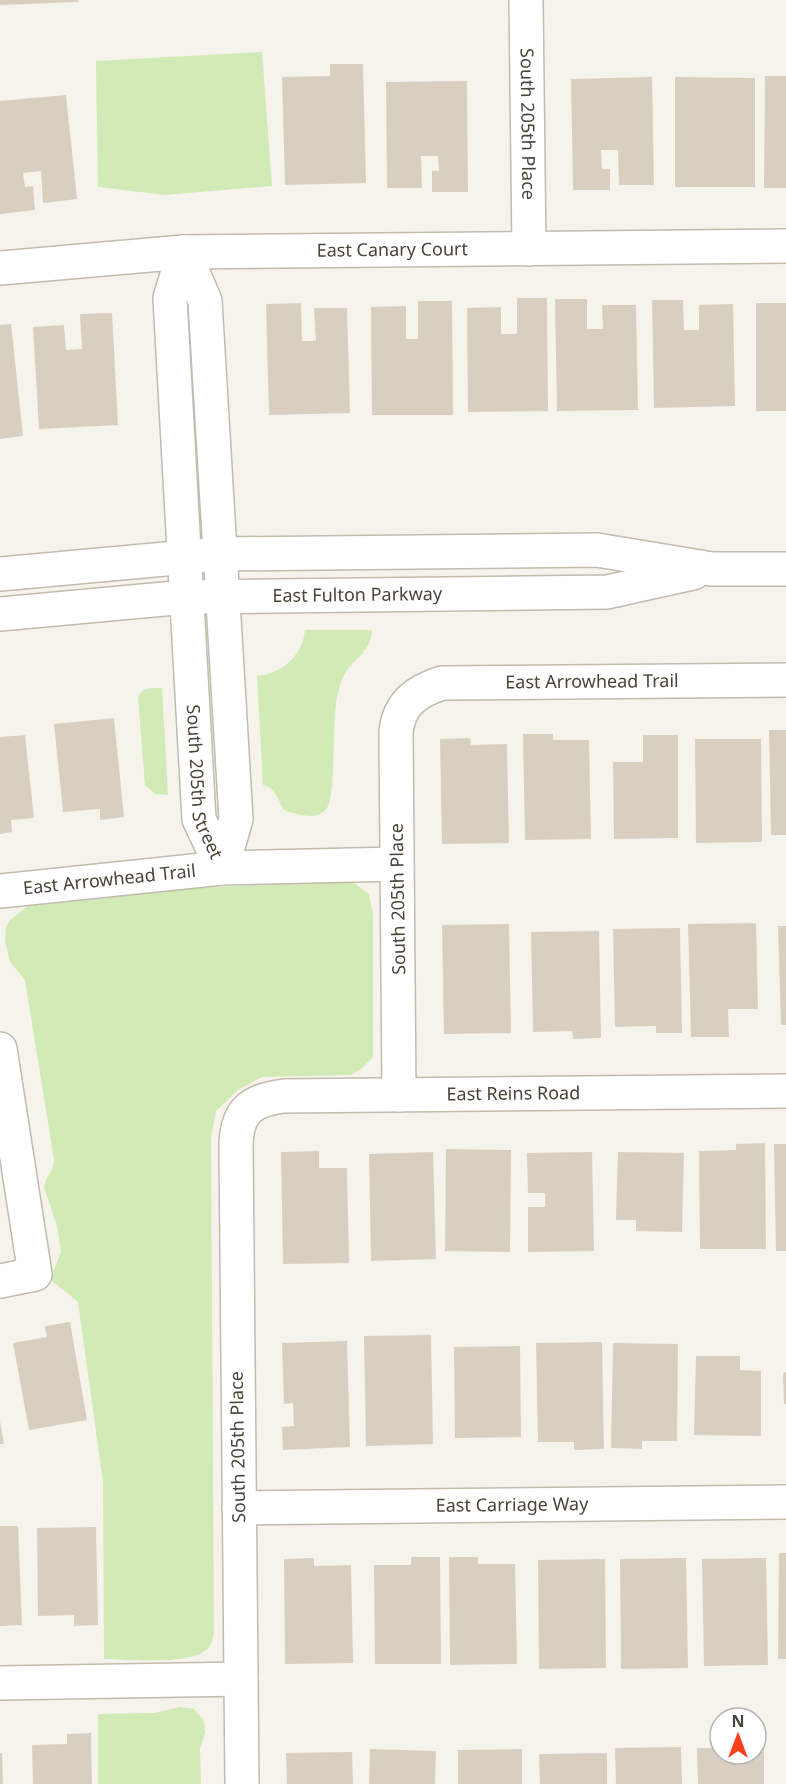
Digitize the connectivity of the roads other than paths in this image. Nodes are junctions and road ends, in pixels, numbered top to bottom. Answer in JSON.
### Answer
{"nodes":[{"id":1,"x":526,"y":0,"type":"edge"},
{"id":2,"x":786,"y":246,"type":"edge"},
{"id":3,"x":529,"y":249,"type":"junction"},
{"id":4,"x":184,"y":252,"type":"junction"},
{"id":5,"x":0,"y":268,"type":"edge"},
{"id":6,"x":220,"y":554,"type":"junction"},
{"id":7,"x":183,"y":556,"type":"junction"},
{"id":8,"x":786,"y":568,"type":"edge"},
{"id":9,"x":712,"y":569,"type":"junction"},
{"id":10,"x":0,"y":574,"type":"edge"},
{"id":11,"x":222,"y":596,"type":"junction"},
{"id":12,"x":186,"y":597,"type":"junction"},
{"id":13,"x":0,"y":614,"type":"edge"},
{"id":14,"x":786,"y":680,"type":"edge"},
{"id":15,"x":406,"y":705,"type":"joint"},
{"id":16,"x":397,"y":864,"type":"junction"},
{"id":17,"x":222,"y":868,"type":"junction"},
{"id":18,"x":0,"y":891,"type":"edge"},
{"id":19,"x":0,"y":1049,"type":"edge"},
{"id":20,"x":786,"y":1091,"type":"edge"},
{"id":21,"x":399,"y":1095,"type":"junction"},
{"id":22,"x":245,"y":1112,"type":"joint"},
{"id":23,"x":0,"y":1281,"type":"edge"},
{"id":24,"x":786,"y":1502,"type":"edge"},
{"id":25,"x":239,"y":1508,"type":"junction"},
{"id":26,"x":241,"y":1679,"type":"junction"},
{"id":27,"x":0,"y":1683,"type":"edge"},
{"id":28,"x":242,"y":1784,"type":"edge"}],
"edges":[{"from":1,"to":3,"type":"street","name":"South 205th Place"},
{"from":2,"to":3,"type":"street","name":"East Canary Court"},
{"from":3,"to":4,"type":"street","name":"East Canary Court"},
{"from":4,"to":5,"type":"street","name":"East Canary Court"},
{"from":4,"to":6,"type":"street","name":"South 205th Street"},
{"from":4,"to":7,"type":"street","name":"South 205th Street"},
{"from":6,"to":7,"type":"street","name":"East Fulton Parkway"},
{"from":6,"to":9,"type":"street","name":"East Fulton Parkway"},
{"from":6,"to":11,"type":"street","name":"South 205th Street"},
{"from":7,"to":10,"type":"street","name":"East Fulton Parkway"},
{"from":7,"to":12,"type":"street","name":"South 205th Street"},
{"from":8,"to":9,"type":"street","name":"East Fulton Parkway"},
{"from":9,"to":11,"type":"street","name":"East Fulton Parkway"},
{"from":11,"to":12,"type":"street","name":"East Fulton Parkway"},
{"from":11,"to":17,"type":"street","name":"South 205th Street"},
{"from":12,"to":13,"type":"street","name":"East Fulton Parkway"},
{"from":12,"to":17,"type":"street","name":"South 205th Street"},
{"from":14,"to":15,"type":"street","name":"East Arrowhead Trail"},
{"from":15,"to":16,"type":"street","name":"South 205th Place"},
{"from":16,"to":17,"type":"street","name":"East Arrowhead Trail"},
{"from":16,"to":21,"type":"street","name":"South 205th Place"},
{"from":17,"to":18,"type":"street","name":"East Arrowhead Trail"},
{"from":19,"to":23,"type":"street"},
{"from":20,"to":21,"type":"street","name":"East Reins Road"},
{"from":21,"to":22,"type":"street","name":"East Reins Road"},
{"from":22,"to":25,"type":"street","name":"South 205th Place"},
{"from":24,"to":25,"type":"street","name":"East Carriage Way"},
{"from":25,"to":26,"type":"street","name":"South 205th Place"},
{"from":26,"to":27,"type":"street"},
{"from":26,"to":28,"type":"street","name":"South 205th Place"}]}
